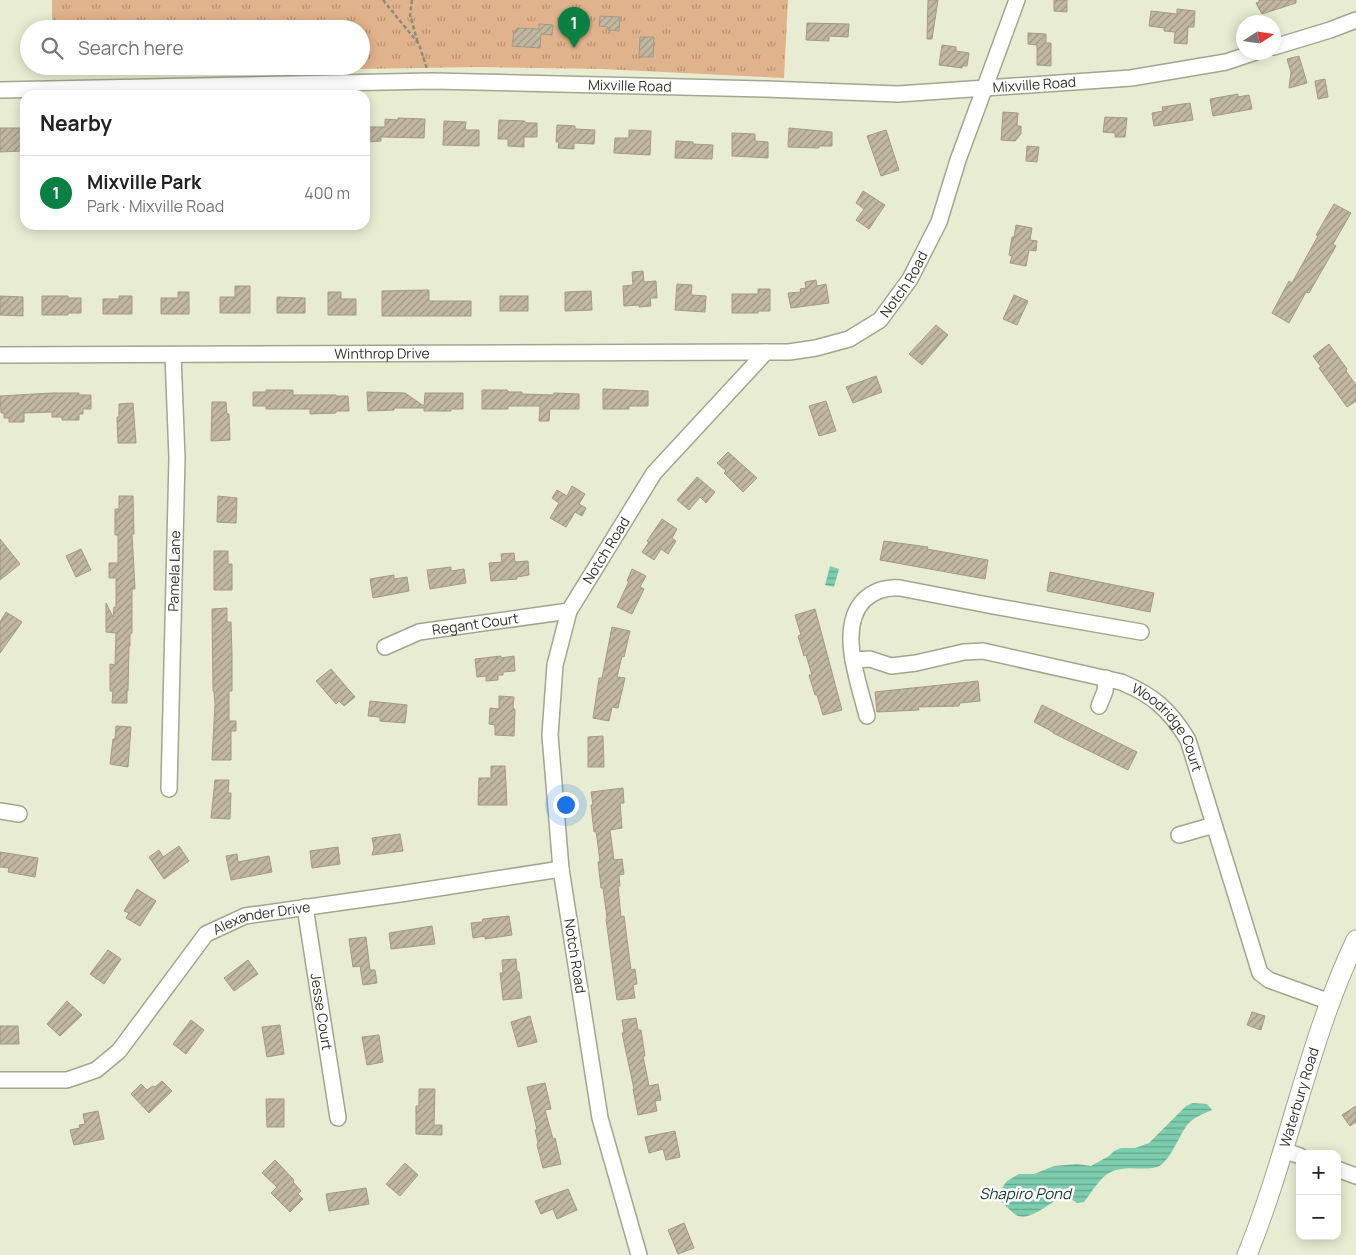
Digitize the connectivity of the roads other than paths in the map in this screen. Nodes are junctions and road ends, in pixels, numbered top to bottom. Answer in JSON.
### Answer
{"nodes":[{"id":1,"x":1017,"y":0,"type":"edge"},
{"id":2,"x":1356,"y":20,"type":"edge"},
{"id":3,"x":1281,"y":45,"type":"edge"},
{"id":4,"x":1236,"y":59,"type":"edge"},
{"id":5,"x":984,"y":88,"type":"junction"},
{"id":6,"x":0,"y":90,"type":"edge"},
{"id":7,"x":766,"y":352,"type":"junction"},
{"id":8,"x":0,"y":355,"type":"edge"},
{"id":9,"x":174,"y":355,"type":"junction"},
{"id":10,"x":569,"y":611,"type":"junction"},
{"id":11,"x":1141,"y":632,"type":"dead end"},
{"id":12,"x":385,"y":647,"type":"dead end"},
{"id":13,"x":853,"y":660,"type":"junction"},
{"id":14,"x":1106,"y":678,"type":"junction"},
{"id":15,"x":1099,"y":706,"type":"dead end"},
{"id":16,"x":867,"y":716,"type":"dead end"},
{"id":17,"x":169,"y":789,"type":"dead end"},
{"id":18,"x":0,"y":811,"type":"edge"},
{"id":19,"x":19,"y":814,"type":"dead end"},
{"id":20,"x":1214,"y":825,"type":"junction"},
{"id":21,"x":1179,"y":835,"type":"dead end"},
{"id":22,"x":561,"y":869,"type":"junction"},
{"id":23,"x":305,"y":907,"type":"junction"},
{"id":24,"x":1356,"y":940,"type":"edge"},
{"id":25,"x":1330,"y":1002,"type":"junction"},
{"id":26,"x":0,"y":1080,"type":"edge"},
{"id":27,"x":338,"y":1118,"type":"dead end"},
{"id":28,"x":1291,"y":1153,"type":"edge"},
{"id":29,"x":1341,"y":1170,"type":"edge"},
{"id":30,"x":1356,"y":1176,"type":"edge"},
{"id":31,"x":639,"y":1255,"type":"edge"},
{"id":32,"x":1246,"y":1255,"type":"edge"}],
"edges":[{"from":1,"to":5,"type":"street","name":"Notch Road"},
{"from":2,"to":3,"type":"street"},
{"from":4,"to":5,"type":"street","name":"Mixville Road"},
{"from":5,"to":6,"type":"street","name":"Mixville Road"},
{"from":5,"to":7,"type":"street","name":"Notch Road"},
{"from":7,"to":9,"type":"street","name":"Winthrop Drive"},
{"from":7,"to":10,"type":"street","name":"Notch Road"},
{"from":8,"to":9,"type":"street","name":"Winthrop Drive"},
{"from":9,"to":17,"type":"street","name":"Pamela Lane"},
{"from":10,"to":12,"type":"street","name":"Regant Court"},
{"from":10,"to":22,"type":"street","name":"Notch Road"},
{"from":11,"to":13,"type":"street"},
{"from":13,"to":14,"type":"street","name":"Woodridge Court"},
{"from":13,"to":16,"type":"street"},
{"from":14,"to":15,"type":"street"},
{"from":14,"to":20,"type":"street","name":"Woodridge Court"},
{"from":18,"to":19,"type":"street"},
{"from":20,"to":21,"type":"street"},
{"from":20,"to":25,"type":"street","name":"Woodridge Court"},
{"from":22,"to":23,"type":"street","name":"Alexander Drive"},
{"from":22,"to":31,"type":"street","name":"Notch Road"},
{"from":23,"to":26,"type":"street","name":"Alexander Drive"},
{"from":23,"to":27,"type":"street","name":"Jesse Court"},
{"from":24,"to":25,"type":"main road","name":"Waterbury Road"},
{"from":25,"to":28,"type":"main road","name":"Waterbury Road"},
{"from":28,"to":32,"type":"main road","name":"Waterbury Road"},
{"from":29,"to":30,"type":"street"}]}
